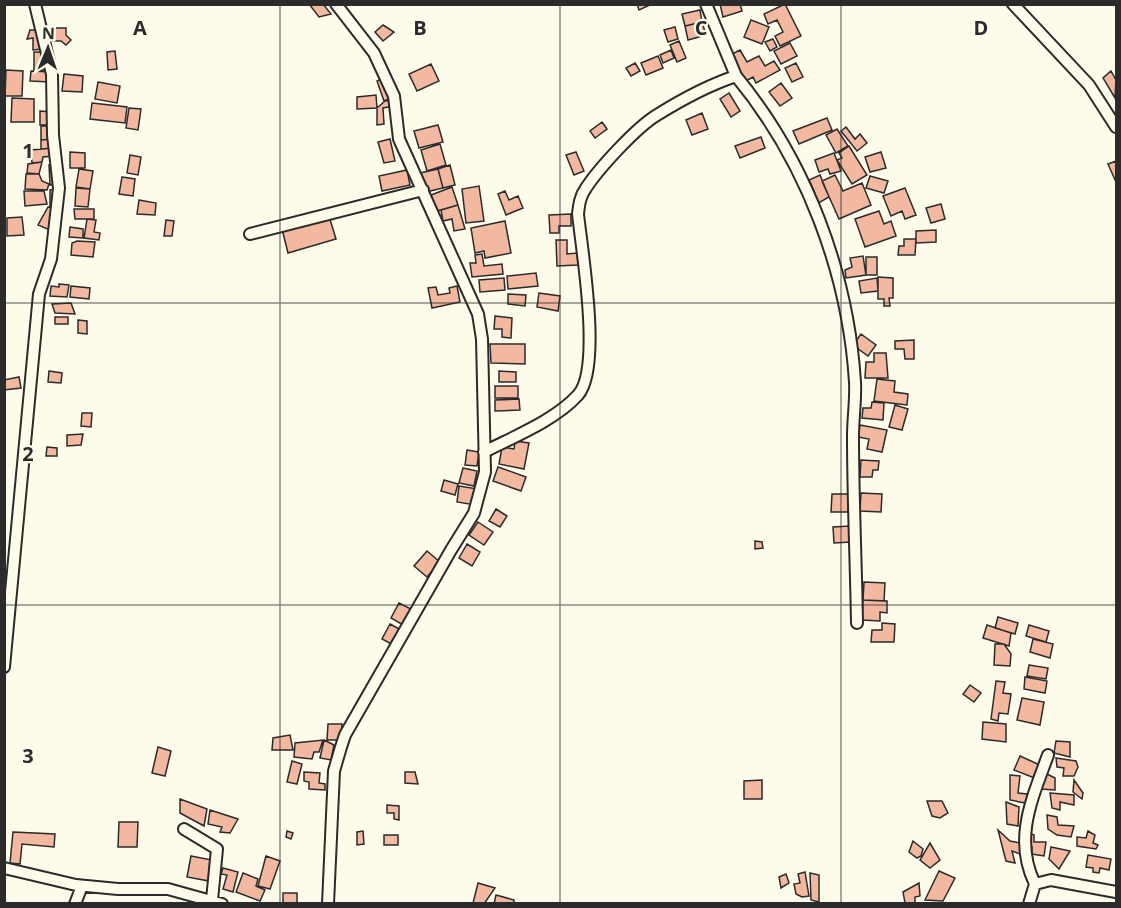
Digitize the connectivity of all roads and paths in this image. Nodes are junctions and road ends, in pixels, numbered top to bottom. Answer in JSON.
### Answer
{"nodes":[{"id":1,"x":35,"y":4,"type":"edge"},
{"id":2,"x":336,"y":4,"type":"edge"},
{"id":3,"x":706,"y":4,"type":"edge"},
{"id":4,"x":1013,"y":4,"type":"edge"},
{"id":5,"x":736,"y":76,"type":"junction"},
{"id":6,"x":1116,"y":127,"type":"edge"},
{"id":7,"x":423,"y":190,"type":"junction"},
{"id":8,"x":250,"y":234,"type":"dead end"},
{"id":9,"x":484,"y":452,"type":"junction"},
{"id":10,"x":857,"y":623,"type":"dead end"},
{"id":11,"x":4,"y":667,"type":"edge"},
{"id":12,"x":1048,"y":755,"type":"dead end"},
{"id":13,"x":183,"y":829,"type":"dead end"},
{"id":14,"x":4,"y":868,"type":"edge"},
{"id":15,"x":1035,"y":884,"type":"junction"},
{"id":16,"x":82,"y":886,"type":"junction"},
{"id":17,"x":1116,"y":892,"type":"edge"},
{"id":18,"x":217,"y":902,"type":"edge"},
{"id":19,"x":75,"y":903,"type":"edge"},
{"id":20,"x":328,"y":903,"type":"edge"},
{"id":21,"x":1029,"y":903,"type":"edge"}],
"edges":[{"from":1,"to":11,"type":"street"},
{"from":2,"to":7,"type":"street"},
{"from":3,"to":5,"type":"street"},
{"from":4,"to":6,"type":"street"},
{"from":5,"to":9,"type":"street"},
{"from":5,"to":10,"type":"street"},
{"from":7,"to":8,"type":"street"},
{"from":7,"to":9,"type":"street"},
{"from":9,"to":20,"type":"street"},
{"from":12,"to":15,"type":"street"},
{"from":13,"to":18,"type":"street"},
{"from":14,"to":16,"type":"street"},
{"from":15,"to":17,"type":"street"},
{"from":15,"to":21,"type":"street"},
{"from":16,"to":18,"type":"street"},
{"from":16,"to":19,"type":"street"}]}
